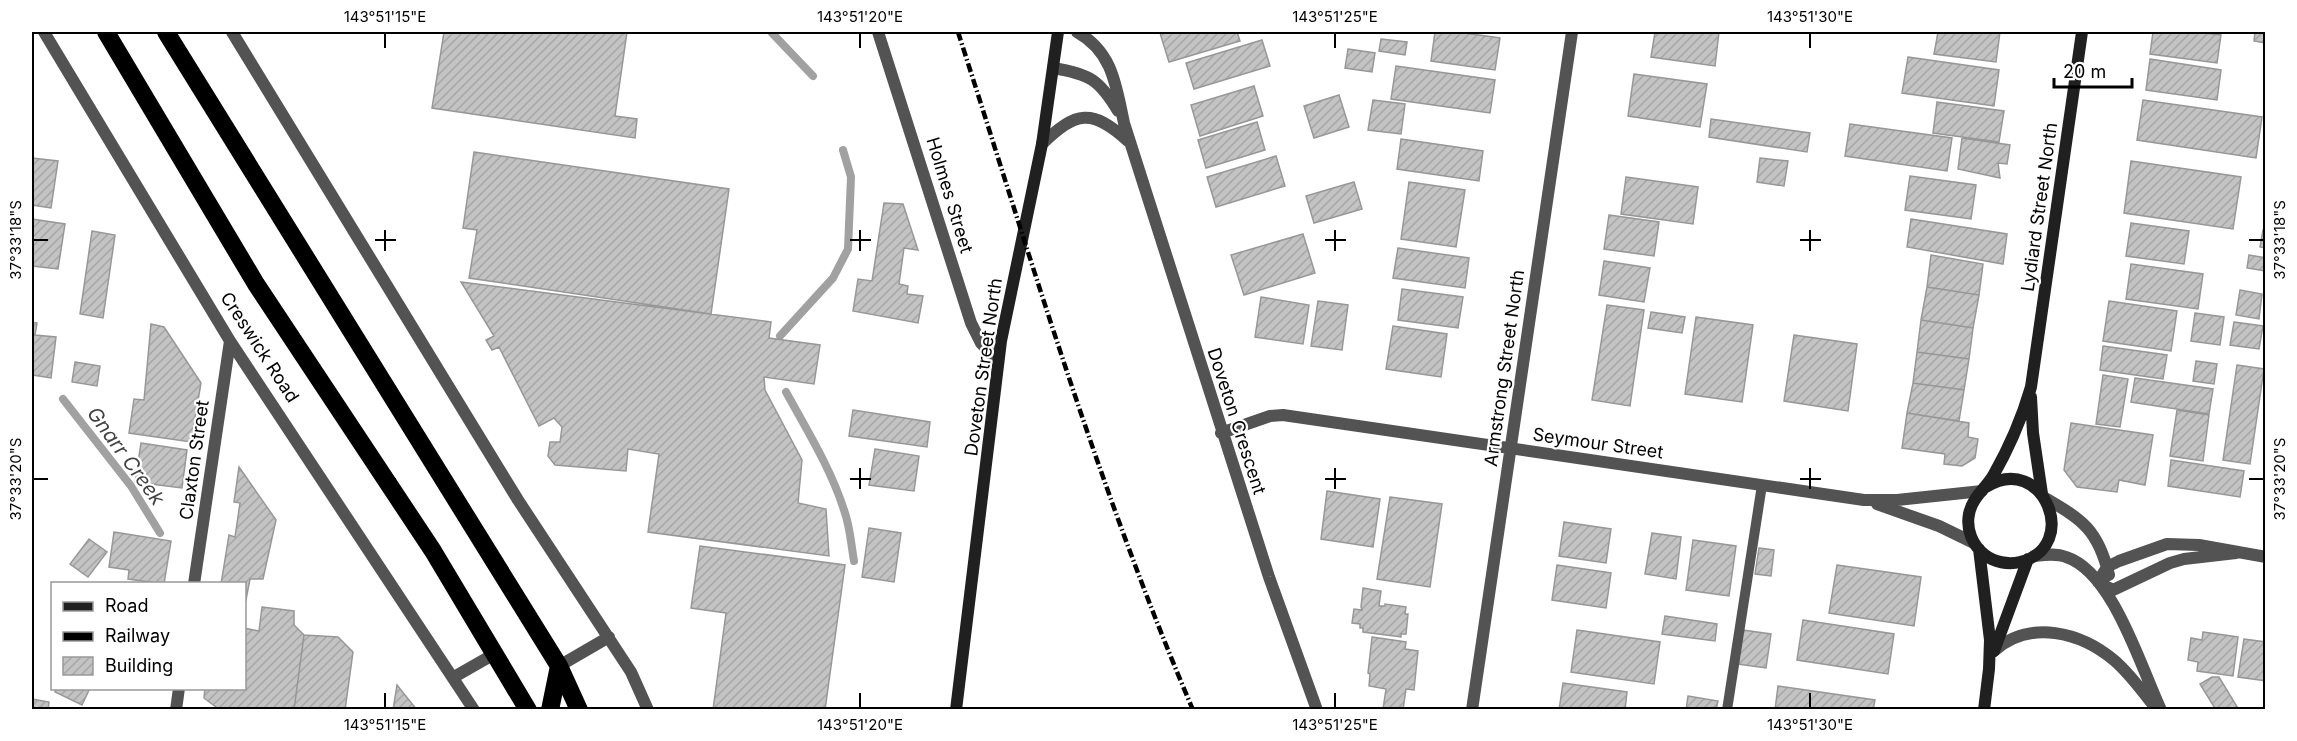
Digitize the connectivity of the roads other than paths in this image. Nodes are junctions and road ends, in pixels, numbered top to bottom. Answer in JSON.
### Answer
{"nodes":[{"id":1,"x":44,"y":32,"type":"edge"},
{"id":2,"x":106,"y":32,"type":"edge"},
{"id":3,"x":166,"y":32,"type":"edge"},
{"id":4,"x":232,"y":32,"type":"edge"},
{"id":5,"x":878,"y":32,"type":"edge"},
{"id":6,"x":1058,"y":32,"type":"edge"},
{"id":7,"x":1077,"y":32,"type":"edge"},
{"id":8,"x":1572,"y":32,"type":"edge"},
{"id":9,"x":2082,"y":32,"type":"edge"},
{"id":10,"x":1053,"y":68,"type":"junction"},
{"id":11,"x":1124,"y":123,"type":"junction"},
{"id":12,"x":1129,"y":142,"type":"junction"},
{"id":13,"x":1042,"y":144,"type":"junction"},
{"id":14,"x":230,"y":341,"type":"junction"},
{"id":15,"x":998,"y":362,"type":"junction"},
{"id":16,"x":2031,"y":387,"type":"junction"},
{"id":17,"x":1221,"y":433,"type":"junction"},
{"id":18,"x":1511,"y":448,"type":"junction"},
{"id":19,"x":1762,"y":485,"type":"junction"},
{"id":20,"x":1984,"y":489,"type":"junction"},
{"id":21,"x":2044,"y":496,"type":"junction"},
{"id":22,"x":1864,"y":500,"type":"junction"},
{"id":23,"x":1977,"y":546,"type":"junction"},
{"id":24,"x":2236,"y":553,"type":"junction"},
{"id":25,"x":2031,"y":557,"type":"junction"},
{"id":26,"x":2265,"y":557,"type":"edge"},
{"id":27,"x":2108,"y":567,"type":"junction"},
{"id":28,"x":194,"y":582,"type":"edge"},
{"id":29,"x":2098,"y":582,"type":"junction"},
{"id":30,"x":2113,"y":590,"type":"junction"},
{"id":31,"x":2116,"y":606,"type":"junction"},
{"id":32,"x":609,"y":638,"type":"junction"},
{"id":33,"x":1994,"y":651,"type":"junction"},
{"id":34,"x":496,"y":653,"type":"junction"},
{"id":35,"x":559,"y":666,"type":"junction"},
{"id":36,"x":1989,"y":669,"type":"junction"},
{"id":37,"x":454,"y":676,"type":"junction"},
{"id":38,"x":179,"y":690,"type":"edge"},
{"id":39,"x":176,"y":710,"type":"edge"},
{"id":40,"x":474,"y":710,"type":"edge"},
{"id":41,"x":528,"y":710,"type":"edge"},
{"id":42,"x":550,"y":710,"type":"edge"},
{"id":43,"x":579,"y":710,"type":"edge"},
{"id":44,"x":648,"y":710,"type":"edge"},
{"id":45,"x":956,"y":710,"type":"edge"},
{"id":46,"x":1317,"y":710,"type":"edge"},
{"id":47,"x":1472,"y":710,"type":"edge"},
{"id":48,"x":1727,"y":710,"type":"edge"},
{"id":49,"x":1984,"y":710,"type":"edge"},
{"id":50,"x":2159,"y":710,"type":"edge"}],
"edges":[{"from":1,"to":14,"type":"street","name":"Creswick Road"},
{"from":2,"to":34,"type":"highway","name":"Creswick Road"},
{"from":3,"to":35,"type":"highway"},
{"from":4,"to":32,"type":"street"},
{"from":5,"to":15,"type":"street","name":"Holmes Street"},
{"from":6,"to":10,"type":"street","name":"Doveton Street North"},
{"from":7,"to":11,"type":"street","name":"Doveton Crescent"},
{"from":8,"to":18,"type":"street","name":"Armstrong Street North"},
{"from":9,"to":16,"type":"street","name":"Lydiard Street North"},
{"from":10,"to":11,"type":"street","name":"Doveton Crescent"},
{"from":10,"to":13,"type":"street","name":"Doveton Street North"},
{"from":11,"to":12,"type":"street","name":"Doveton Crescent"},
{"from":12,"to":13,"type":"street"},
{"from":12,"to":17,"type":"street","name":"Doveton Crescent"},
{"from":13,"to":15,"type":"street","name":"Doveton Street North"},
{"from":14,"to":28,"type":"street","name":"Claxton Street"},
{"from":14,"to":37,"type":"street","name":"Creswick Road"},
{"from":15,"to":45,"type":"street","name":"Doveton Street North"},
{"from":16,"to":20,"type":"street","name":"Lydiard Street North"},
{"from":16,"to":21,"type":"street","name":"Lydiard Street North"},
{"from":17,"to":18,"type":"street","name":"Seymour Street"},
{"from":17,"to":46,"type":"street","name":"Doveton Crescent"},
{"from":18,"to":19,"type":"street","name":"Seymour Street"},
{"from":18,"to":47,"type":"street","name":"Armstrong Street North"},
{"from":19,"to":22,"type":"street","name":"Seymour Street"},
{"from":19,"to":48,"type":"lane"},
{"from":20,"to":21,"type":"street"},
{"from":20,"to":22,"type":"street","name":"Seymour Street"},
{"from":20,"to":23,"type":"street"},
{"from":21,"to":25,"type":"street"},
{"from":21,"to":27,"type":"street"},
{"from":22,"to":23,"type":"street","name":"Seymour Street"},
{"from":23,"to":25,"type":"street"},
{"from":23,"to":36,"type":"street"},
{"from":24,"to":26,"type":"street"},
{"from":24,"to":27,"type":"street"},
{"from":24,"to":30,"type":"street"},
{"from":25,"to":29,"type":"street"},
{"from":25,"to":33,"type":"street"},
{"from":27,"to":29,"type":"street"},
{"from":27,"to":30,"type":"street"},
{"from":29,"to":30,"type":"street"},
{"from":29,"to":31,"type":"street"},
{"from":30,"to":31,"type":"street"},
{"from":31,"to":50,"type":"street"},
{"from":32,"to":35,"type":"street"},
{"from":32,"to":44,"type":"street"},
{"from":33,"to":36,"type":"street"},
{"from":33,"to":50,"type":"street"},
{"from":34,"to":37,"type":"street"},
{"from":34,"to":41,"type":"highway","name":"Creswick Road"},
{"from":35,"to":42,"type":"highway"},
{"from":35,"to":43,"type":"highway"},
{"from":36,"to":49,"type":"street"},
{"from":37,"to":40,"type":"street","name":"Creswick Road"},
{"from":38,"to":39,"type":"street"}]}
